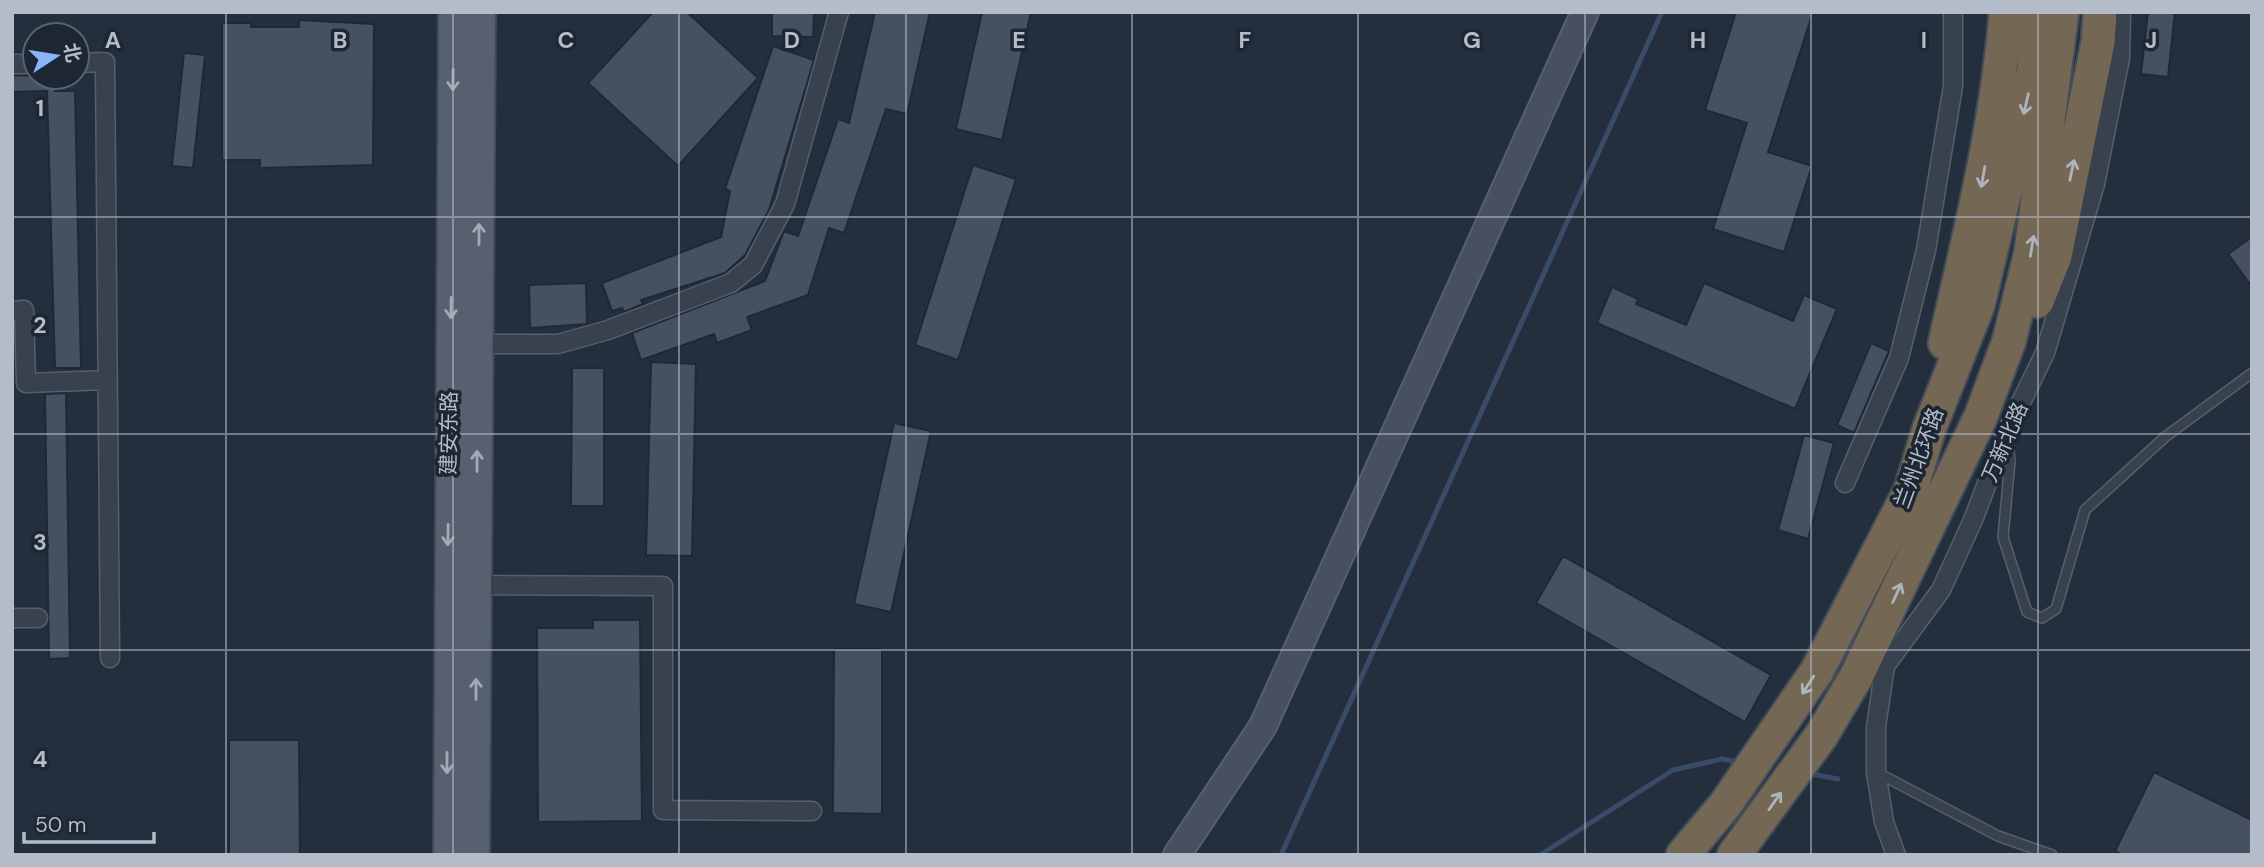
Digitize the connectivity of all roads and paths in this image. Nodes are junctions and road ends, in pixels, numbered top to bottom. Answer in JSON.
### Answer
{"nodes":[{"id":1,"x":453,"y":12,"type":"edge"},
{"id":2,"x":481,"y":12,"type":"edge"},
{"id":3,"x":839,"y":12,"type":"edge"},
{"id":4,"x":1585,"y":12,"type":"edge"},
{"id":5,"x":1953,"y":12,"type":"edge"},
{"id":6,"x":2006,"y":12,"type":"edge"},
{"id":7,"x":2037,"y":12,"type":"edge"},
{"id":8,"x":2062,"y":12,"type":"edge"},
{"id":9,"x":2100,"y":12,"type":"edge"},
{"id":10,"x":2121,"y":12,"type":"edge"},
{"id":11,"x":91,"y":62,"type":"edge"},
{"id":12,"x":12,"y":311,"type":"edge"},
{"id":13,"x":478,"y":344,"type":"junction"},
{"id":14,"x":2252,"y":373,"type":"edge"},
{"id":15,"x":108,"y":380,"type":"junction"},
{"id":16,"x":1994,"y":424,"type":"junction"},
{"id":17,"x":1928,"y":429,"type":"junction"},
{"id":18,"x":1846,"y":483,"type":"dead end"},
{"id":19,"x":477,"y":585,"type":"junction"},
{"id":20,"x":12,"y":618,"type":"edge"},
{"id":21,"x":38,"y":618,"type":"dead end"},
{"id":22,"x":110,"y":658,"type":"dead end"},
{"id":23,"x":1876,"y":772,"type":"junction"},
{"id":24,"x":812,"y":811,"type":"dead end"},
{"id":25,"x":448,"y":855,"type":"edge"},
{"id":26,"x":475,"y":855,"type":"edge"},
{"id":27,"x":1177,"y":855,"type":"edge"},
{"id":28,"x":1683,"y":855,"type":"edge"},
{"id":29,"x":1734,"y":855,"type":"edge"},
{"id":30,"x":1896,"y":855,"type":"edge"},
{"id":31,"x":2052,"y":855,"type":"edge"}],
"edges":[{"from":1,"to":25,"type":"main road","name":"建安东路","one_way":true},
{"from":13,"to":2,"type":"main road","name":"建安东路","one_way":true},
{"from":3,"to":13,"type":"street"},
{"from":4,"to":27,"type":"main road"},
{"from":5,"to":18,"type":"street"},
{"from":6,"to":17,"type":"highway","one_way":true},
{"from":7,"to":17,"type":"highway","name":"兰州北环路","one_way":true},
{"from":16,"to":8,"type":"highway","name":"兰州北环路","one_way":true},
{"from":16,"to":9,"type":"highway","one_way":true},
{"from":10,"to":16,"type":"street","name":"万新北路"},
{"from":11,"to":15,"type":"street"},
{"from":12,"to":15,"type":"street"},
{"from":19,"to":13,"type":"main road","name":"建安东路","one_way":true},
{"from":14,"to":16,"type":"lane"},
{"from":15,"to":22,"type":"street"},
{"from":16,"to":23,"type":"street","name":"万新北路"},
{"from":29,"to":16,"type":"highway","name":"兰州北环路","one_way":true},
{"from":17,"to":28,"type":"highway","name":"兰州北环路","one_way":true},
{"from":19,"to":24,"type":"street"},
{"from":26,"to":19,"type":"main road","name":"建安东路","one_way":true},
{"from":20,"to":21,"type":"street"},
{"from":23,"to":30,"type":"street","name":"万新北路"},
{"from":23,"to":31,"type":"lane"}]}
